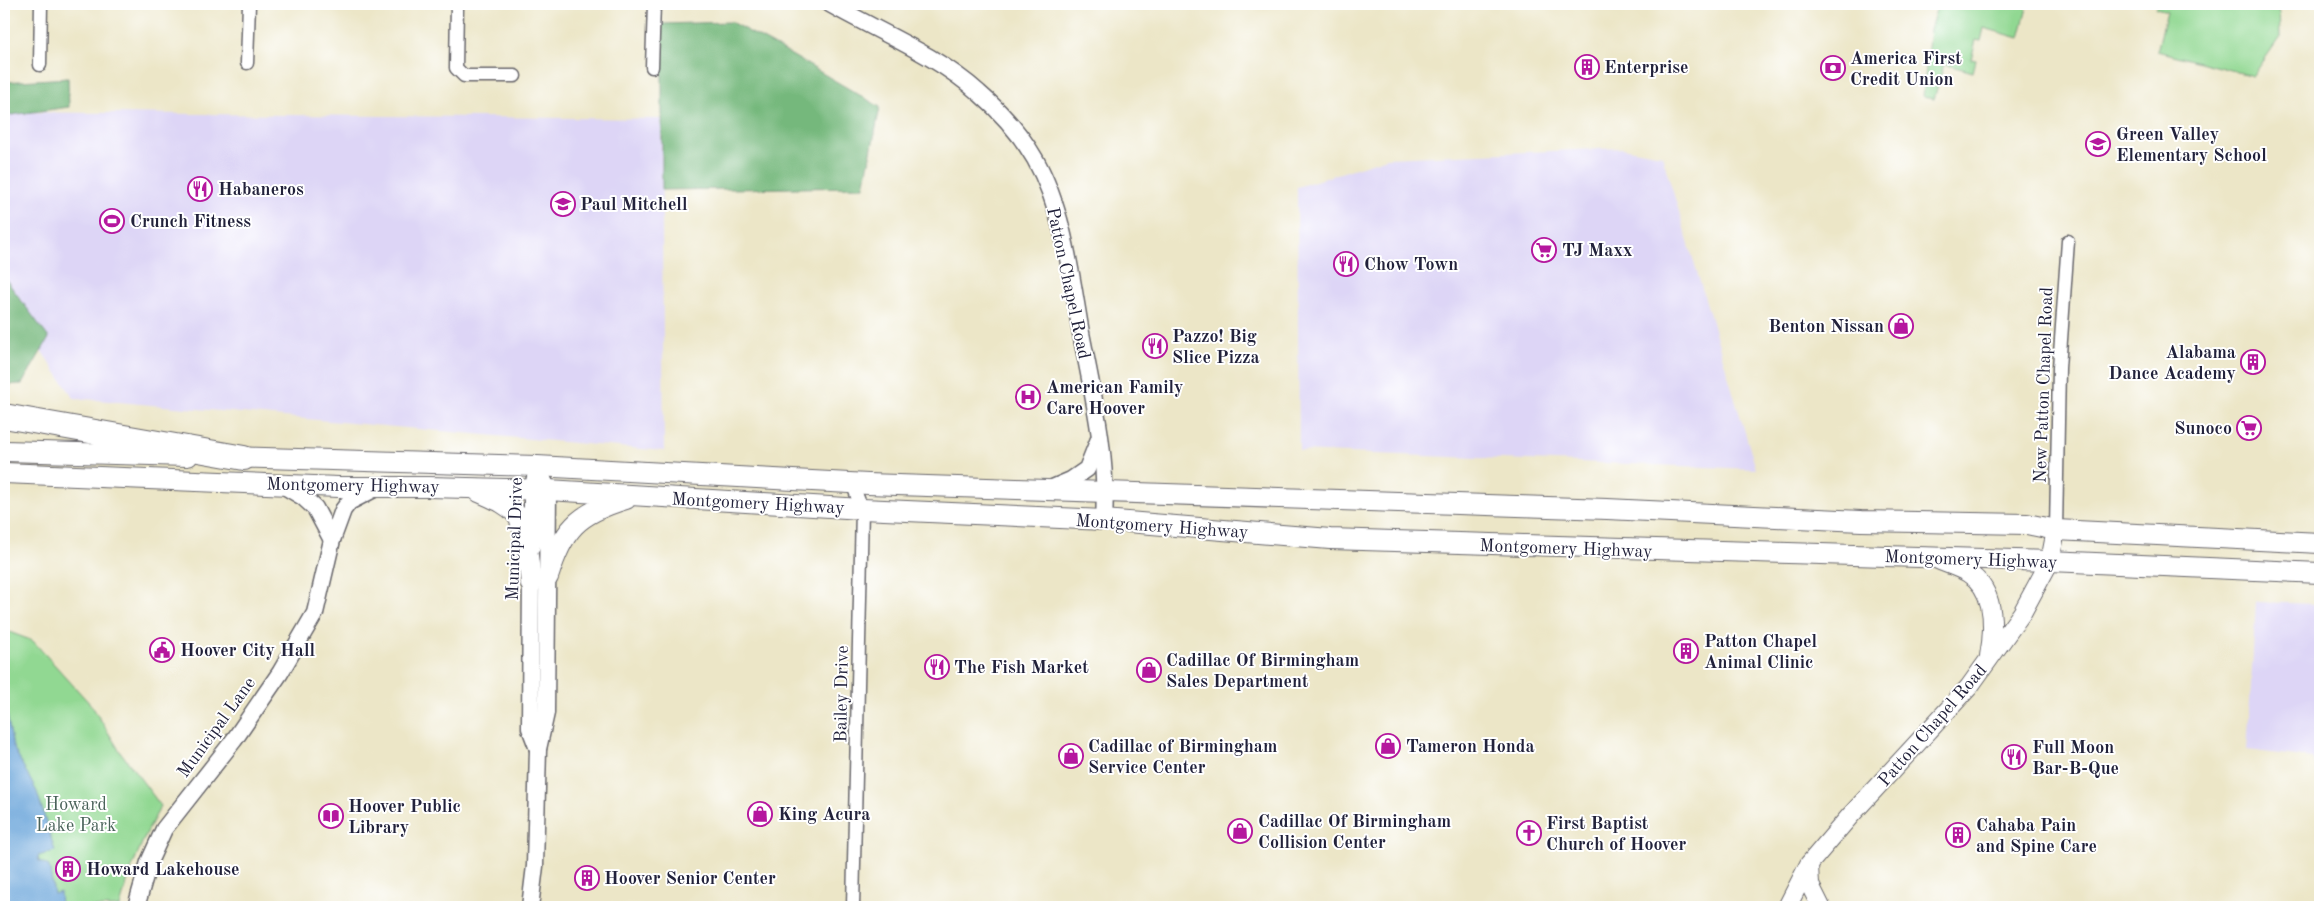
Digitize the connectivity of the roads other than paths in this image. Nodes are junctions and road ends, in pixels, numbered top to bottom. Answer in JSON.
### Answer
{"nodes":[{"id":1,"x":41,"y":4,"type":"edge"},
{"id":2,"x":249,"y":4,"type":"edge"},
{"id":3,"x":457,"y":4,"type":"edge"},
{"id":4,"x":654,"y":4,"type":"edge"},
{"id":5,"x":830,"y":4,"type":"edge"},
{"id":6,"x":247,"y":64,"type":"dead end"},
{"id":7,"x":40,"y":65,"type":"dead end"},
{"id":8,"x":652,"y":67,"type":"dead end"},
{"id":9,"x":515,"y":76,"type":"dead end"},
{"id":10,"x":2068,"y":242,"type":"dead end"},
{"id":11,"x":4,"y":416,"type":"edge"},
{"id":12,"x":1100,"y":437,"type":"junction"},
{"id":13,"x":4,"y":451,"type":"edge"},
{"id":14,"x":244,"y":458,"type":"junction"},
{"id":15,"x":537,"y":466,"type":"junction"},
{"id":16,"x":4,"y":472,"type":"edge"},
{"id":17,"x":852,"y":483,"type":"junction"},
{"id":18,"x":281,"y":484,"type":"junction"},
{"id":19,"x":379,"y":487,"type":"junction"},
{"id":20,"x":470,"y":488,"type":"junction"},
{"id":21,"x":1050,"y":489,"type":"junction"},
{"id":22,"x":540,"y":490,"type":"junction"},
{"id":23,"x":1106,"y":491,"type":"junction"},
{"id":24,"x":637,"y":496,"type":"junction"},
{"id":25,"x":862,"y":509,"type":"junction"},
{"id":26,"x":1104,"y":520,"type":"junction"},
{"id":27,"x":2056,"y":530,"type":"junction"},
{"id":28,"x":332,"y":540,"type":"junction"},
{"id":29,"x":2320,"y":543,"type":"edge"},
{"id":30,"x":1933,"y":558,"type":"junction"},
{"id":31,"x":2050,"y":561,"type":"junction"},
{"id":32,"x":2320,"y":573,"type":"edge"},
{"id":33,"x":539,"y":581,"type":"junction"},
{"id":34,"x":1989,"y":660,"type":"junction"},
{"id":35,"x":1809,"y":864,"type":"junction"},
{"id":36,"x":136,"y":907,"type":"edge"},
{"id":37,"x":530,"y":907,"type":"edge"},
{"id":38,"x":853,"y":907,"type":"edge"},
{"id":39,"x":1788,"y":907,"type":"edge"},
{"id":40,"x":1821,"y":907,"type":"edge"}],
"edges":[{"from":1,"to":7,"type":"street"},
{"from":2,"to":6,"type":"street"},
{"from":3,"to":9,"type":"street"},
{"from":4,"to":8,"type":"street"},
{"from":5,"to":12,"type":"street","name":"Patton Chapel Road"},
{"from":10,"to":27,"type":"street","name":"New Patton Chapel Road"},
{"from":11,"to":14,"type":"highway"},
{"from":12,"to":21,"type":"street"},
{"from":12,"to":23,"type":"street","name":"Patton Chapel Road"},
{"from":13,"to":14,"type":"main road","name":"Montgomery Highway"},
{"from":14,"to":15,"type":"main road","name":"Montgomery Highway"},
{"from":15,"to":17,"type":"main road","name":"Montgomery Highway"},
{"from":15,"to":22,"type":"street","name":"Municipal Drive"},
{"from":16,"to":18,"type":"main road","name":"Montgomery Highway"},
{"from":17,"to":21,"type":"main road","name":"Montgomery Highway"},
{"from":17,"to":25,"type":"street","name":"Bailey Drive"},
{"from":18,"to":19,"type":"main road","name":"Montgomery Highway"},
{"from":18,"to":28,"type":"street"},
{"from":19,"to":20,"type":"main road","name":"Montgomery Highway"},
{"from":19,"to":28,"type":"street","name":"Municipal Lane"},
{"from":20,"to":22,"type":"main road","name":"Montgomery Highway"},
{"from":20,"to":33,"type":"main road"},
{"from":21,"to":23,"type":"main road","name":"Montgomery Highway"},
{"from":22,"to":24,"type":"main road","name":"Montgomery Highway"},
{"from":22,"to":33,"type":"street","name":"Municipal Drive"},
{"from":23,"to":26,"type":"street","name":"Patton Chapel Road"},
{"from":23,"to":27,"type":"main road","name":"Montgomery Highway"},
{"from":24,"to":25,"type":"main road","name":"Montgomery Highway"},
{"from":24,"to":33,"type":"main road"},
{"from":25,"to":26,"type":"main road","name":"Montgomery Highway"},
{"from":25,"to":38,"type":"street","name":"Bailey Drive"},
{"from":26,"to":30,"type":"main road","name":"Montgomery Highway"},
{"from":27,"to":29,"type":"main road","name":"Montgomery Highway"},
{"from":27,"to":31,"type":"main road","name":"Patton Chapel Road"},
{"from":28,"to":36,"type":"street","name":"Municipal Lane"},
{"from":30,"to":31,"type":"main road","name":"Montgomery Highway"},
{"from":30,"to":34,"type":"main road"},
{"from":31,"to":32,"type":"main road","name":"Montgomery Highway"},
{"from":31,"to":34,"type":"main road","name":"Patton Chapel Road"},
{"from":33,"to":37,"type":"street","name":"Municipal Drive"},
{"from":34,"to":35,"type":"main road","name":"Patton Chapel Road"},
{"from":35,"to":39,"type":"main road","name":"Patton Chapel Road"},
{"from":35,"to":40,"type":"main road"}]}
